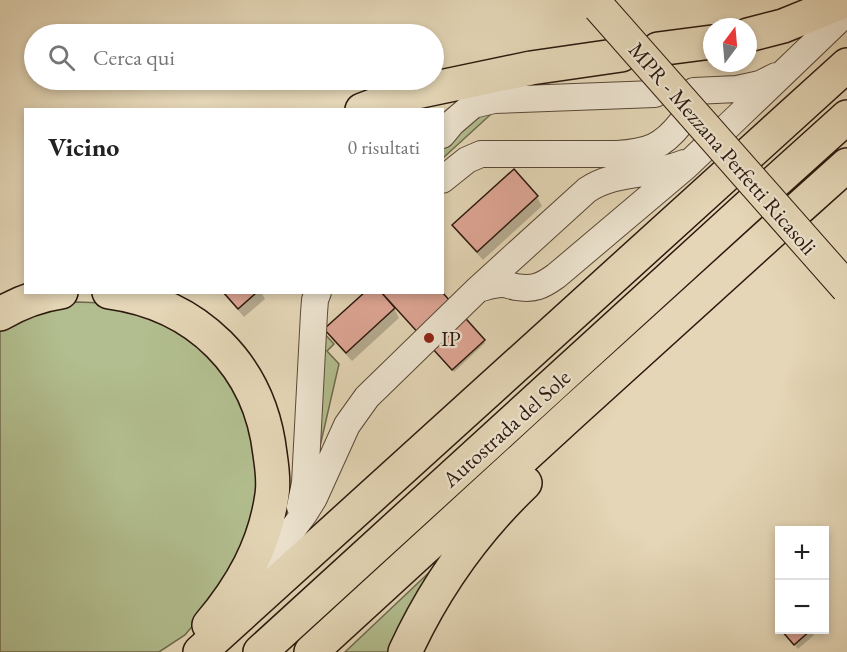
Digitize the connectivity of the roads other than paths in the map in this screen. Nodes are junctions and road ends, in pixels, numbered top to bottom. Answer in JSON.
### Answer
{"nodes":[{"id":1,"x":847,"y":0,"type":"edge"},
{"id":2,"x":599,"y":8,"type":"dead end"},
{"id":3,"x":847,"y":12,"type":"edge"},
{"id":4,"x":757,"y":33,"type":"edge"},
{"id":5,"x":703,"y":43,"type":"edge"},
{"id":6,"x":658,"y":49,"type":"dead end"},
{"id":7,"x":621,"y":55,"type":"dead end"},
{"id":8,"x":847,"y":65,"type":"edge"},
{"id":9,"x":784,"y":73,"type":"junction"},
{"id":10,"x":444,"y":86,"type":"edge"},
{"id":11,"x":422,"y":90,"type":"edge"},
{"id":12,"x":656,"y":94,"type":"dead end"},
{"id":13,"x":704,"y":94,"type":"dead end"},
{"id":14,"x":367,"y":108,"type":"edge"},
{"id":15,"x":847,"y":117,"type":"edge"},
{"id":16,"x":681,"y":123,"type":"dead end"},
{"id":17,"x":726,"y":128,"type":"dead end"},
{"id":18,"x":444,"y":133,"type":"edge"},
{"id":19,"x":750,"y":153,"type":"dead end"},
{"id":20,"x":847,"y":165,"type":"edge"},
{"id":21,"x":726,"y":175,"type":"dead end"},
{"id":22,"x":444,"y":178,"type":"edge"},
{"id":23,"x":776,"y":181,"type":"dead end"},
{"id":24,"x":847,"y":182,"type":"edge"},
{"id":25,"x":752,"y":203,"type":"dead end"},
{"id":26,"x":793,"y":226,"type":"junction"},
{"id":27,"x":24,"y":282,"type":"edge"},
{"id":28,"x":847,"y":288,"type":"edge"},
{"id":29,"x":478,"y":289,"type":"junction"},
{"id":30,"x":48,"y":294,"type":"edge"},
{"id":31,"x":123,"y":294,"type":"edge"},
{"id":32,"x":320,"y":298,"type":"edge"},
{"id":33,"x":0,"y":300,"type":"edge"},
{"id":34,"x":0,"y":314,"type":"edge"},
{"id":35,"x":292,"y":532,"type":"junction"},
{"id":36,"x":219,"y":612,"type":"junction"},
{"id":37,"x":185,"y":652,"type":"edge"},
{"id":38,"x":200,"y":652,"type":"edge"},
{"id":39,"x":260,"y":652,"type":"edge"},
{"id":40,"x":311,"y":652,"type":"edge"},
{"id":41,"x":405,"y":652,"type":"edge"}],
"edges":[{"from":1,"to":4,"type":"highway"},
{"from":2,"to":28,"type":"main road","name":"MPR - Mezzana Perfetti Ricasoli","bridge":true},
{"from":3,"to":9,"type":"lane"},
{"from":5,"to":6,"type":"highway"},
{"from":7,"to":10,"type":"highway"},
{"from":8,"to":19,"type":"highway"},
{"from":9,"to":13,"type":"lane"},
{"from":9,"to":17,"type":"lane"},
{"from":11,"to":14,"type":"highway"},
{"from":12,"to":18,"type":"lane"},
{"from":15,"to":23,"type":"highway"},
{"from":16,"to":22,"type":"lane"},
{"from":20,"to":26,"type":"highway","name":"Autostrada del Sole"},
{"from":21,"to":38,"type":"highway"},
{"from":24,"to":26,"type":"highway"},
{"from":25,"to":39,"type":"highway","name":"Autostrada del Sole"},
{"from":26,"to":40,"type":"highway","name":"Autostrada del Sole"},
{"from":26,"to":41,"type":"highway"},
{"from":27,"to":33,"type":"highway"},
{"from":29,"to":29,"type":"lane"},
{"from":29,"to":35,"type":"lane"},
{"from":30,"to":34,"type":"highway"},
{"from":31,"to":36,"type":"highway"},
{"from":32,"to":35,"type":"lane"},
{"from":35,"to":36,"type":"lane"},
{"from":36,"to":37,"type":"highway"}]}
